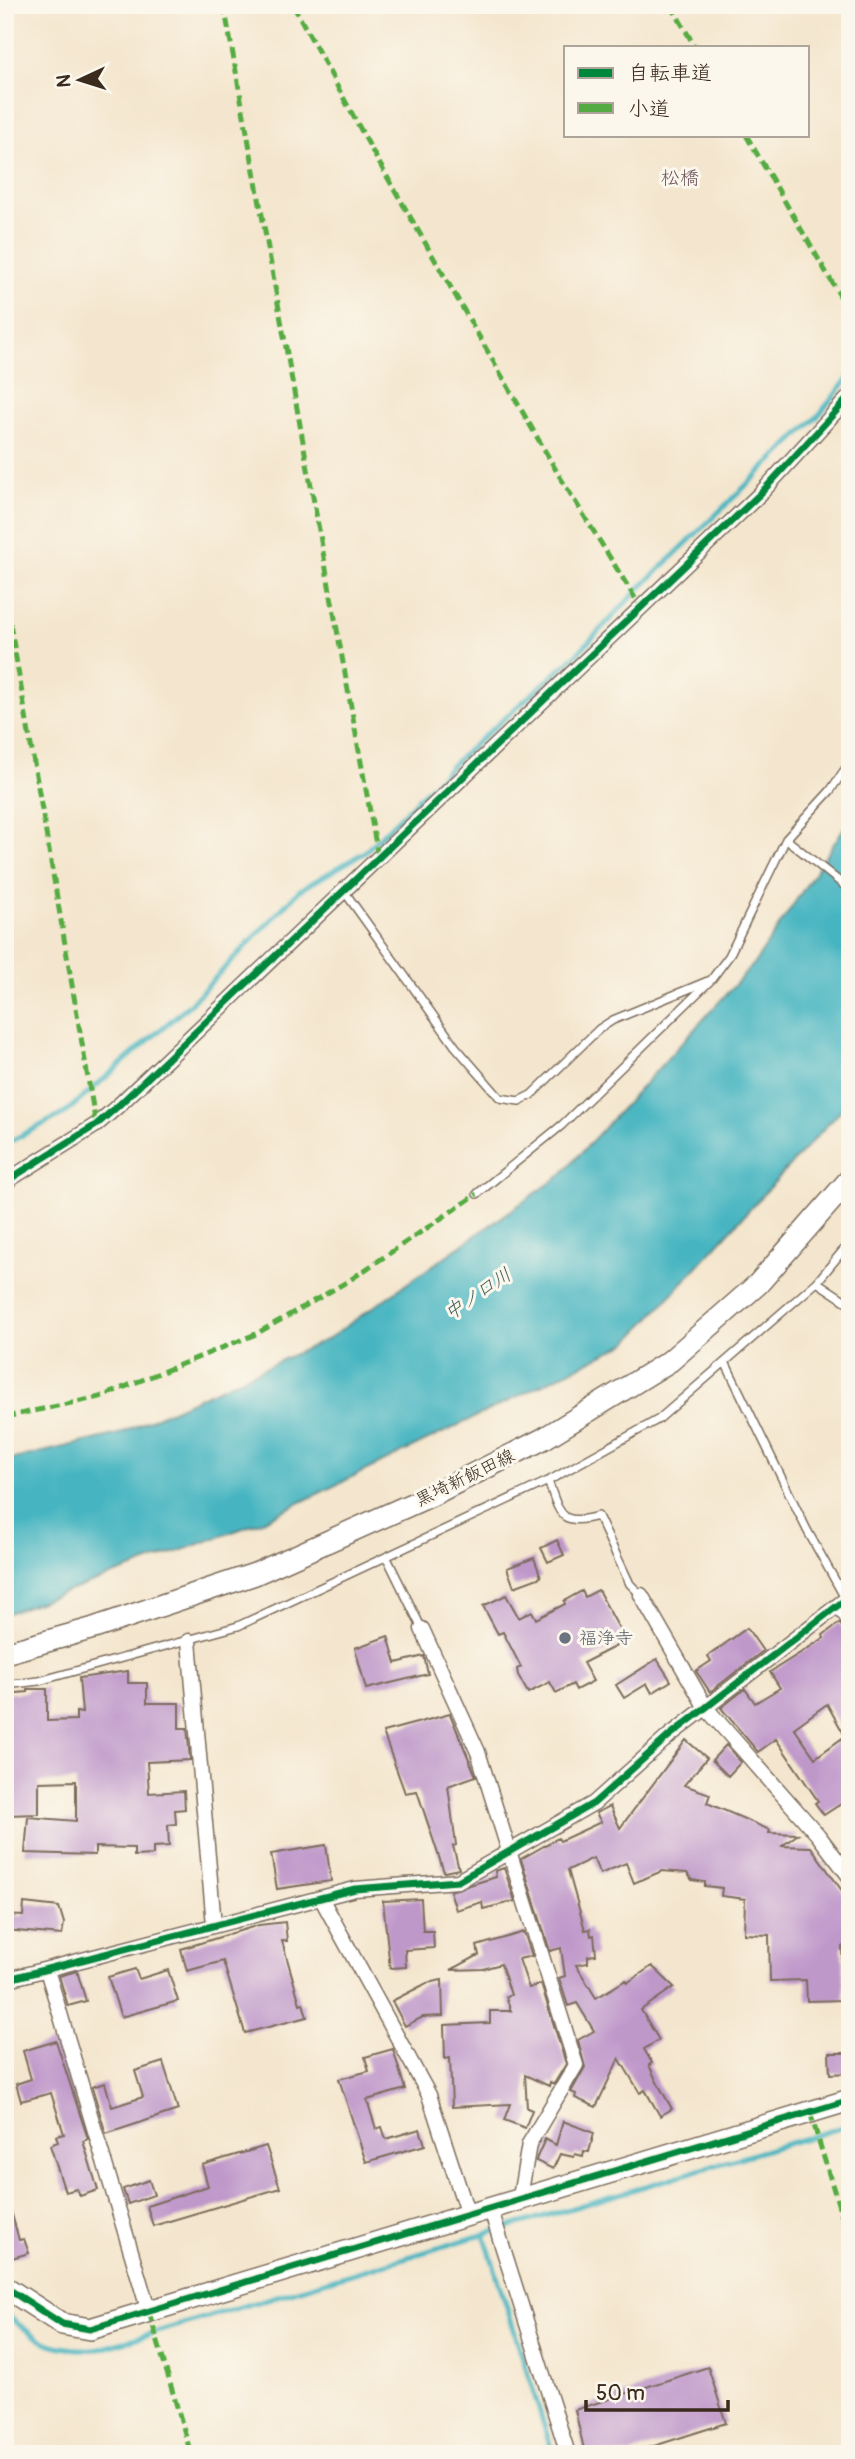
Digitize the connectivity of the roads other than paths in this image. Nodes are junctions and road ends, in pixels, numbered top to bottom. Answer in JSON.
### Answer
{"nodes":[{"id":1,"x":850,"y":396,"type":"edge"},
{"id":2,"x":850,"y":762,"type":"edge"},
{"id":3,"x":786,"y":839,"type":"junction"},
{"id":4,"x":344,"y":890,"type":"junction"},
{"id":5,"x":850,"y":890,"type":"edge"},
{"id":6,"x":711,"y":980,"type":"junction"},
{"id":7,"x":850,"y":1179,"type":"edge"},
{"id":8,"x":5,"y":1182,"type":"edge"},
{"id":9,"x":477,"y":1194,"type":"dead end"},
{"id":10,"x":850,"y":1242,"type":"edge"},
{"id":11,"x":817,"y":1282,"type":"junction"},
{"id":12,"x":850,"y":1304,"type":"edge"},
{"id":13,"x":726,"y":1363,"type":"junction"},
{"id":14,"x":548,"y":1481,"type":"junction"},
{"id":15,"x":387,"y":1558,"type":"junction"},
{"id":16,"x":641,"y":1595,"type":"joint"},
{"id":17,"x":845,"y":1601,"type":"edge"},
{"id":18,"x":850,"y":1622,"type":"edge"},
{"id":19,"x":422,"y":1629,"type":"joint"},
{"id":20,"x":189,"y":1641,"type":"junction"},
{"id":21,"x":5,"y":1653,"type":"edge"},
{"id":22,"x":5,"y":1685,"type":"edge"},
{"id":23,"x":706,"y":1708,"type":"junction"},
{"id":24,"x":508,"y":1850,"type":"junction"},
{"id":25,"x":850,"y":1877,"type":"edge"},
{"id":26,"x":321,"y":1898,"type":"junction"},
{"id":27,"x":214,"y":1925,"type":"junction"},
{"id":28,"x":47,"y":1970,"type":"junction"},
{"id":29,"x":5,"y":1980,"type":"edge"},
{"id":30,"x":850,"y":2100,"type":"edge"},
{"id":31,"x":520,"y":2197,"type":"junction"},
{"id":32,"x":490,"y":2207,"type":"junction"},
{"id":33,"x":468,"y":2215,"type":"junction"},
{"id":34,"x":5,"y":2287,"type":"edge"},
{"id":35,"x":149,"y":2312,"type":"junction"},
{"id":36,"x":568,"y":2454,"type":"edge"}],
"edges":[{"from":1,"to":4,"type":"street"},
{"from":2,"to":3,"type":"lane"},
{"from":3,"to":5,"type":"lane"},
{"from":3,"to":6,"type":"lane"},
{"from":4,"to":6,"type":"lane"},
{"from":4,"to":8,"type":"street"},
{"from":6,"to":9,"type":"lane"},
{"from":7,"to":21,"type":"main road","name":"黒埼新飯田線"},
{"from":10,"to":11,"type":"lane"},
{"from":11,"to":12,"type":"lane"},
{"from":11,"to":13,"type":"lane"},
{"from":13,"to":14,"type":"lane"},
{"from":13,"to":17,"type":"lane"},
{"from":14,"to":15,"type":"lane"},
{"from":14,"to":16,"type":"lane"},
{"from":15,"to":19,"type":"lane"},
{"from":15,"to":20,"type":"lane"},
{"from":16,"to":23,"type":"street"},
{"from":17,"to":18,"type":"street"},
{"from":17,"to":23,"type":"street"},
{"from":19,"to":24,"type":"street"},
{"from":20,"to":22,"type":"lane"},
{"from":20,"to":27,"type":"street"},
{"from":23,"to":24,"type":"street"},
{"from":23,"to":25,"type":"street"},
{"from":24,"to":26,"type":"street"},
{"from":24,"to":31,"type":"street"},
{"from":26,"to":27,"type":"street"},
{"from":26,"to":33,"type":"street"},
{"from":27,"to":28,"type":"street"},
{"from":28,"to":29,"type":"street"},
{"from":28,"to":35,"type":"street"},
{"from":30,"to":31,"type":"main road"},
{"from":31,"to":32,"type":"main road"},
{"from":32,"to":33,"type":"main road"},
{"from":32,"to":36,"type":"street"},
{"from":33,"to":35,"type":"main road"},
{"from":34,"to":35,"type":"main road"}]}
